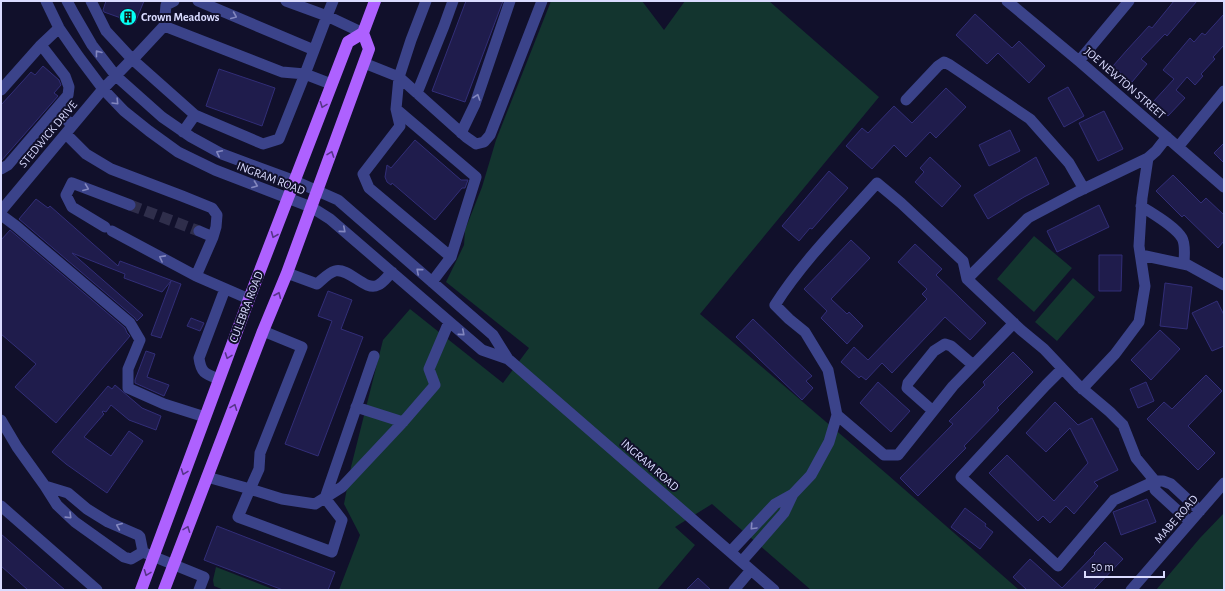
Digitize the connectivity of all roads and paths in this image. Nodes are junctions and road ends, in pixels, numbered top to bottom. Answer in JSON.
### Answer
{"nodes":[{"id":1,"x":46,"y":1,"type":"edge"},
{"id":2,"x":68,"y":1,"type":"edge"},
{"id":3,"x":90,"y":1,"type":"edge"},
{"id":4,"x":174,"y":1,"type":"edge"},
{"id":5,"x":198,"y":1,"type":"edge"},
{"id":6,"x":286,"y":1,"type":"edge"},
{"id":7,"x":333,"y":1,"type":"edge"},
{"id":8,"x":374,"y":1,"type":"edge"},
{"id":9,"x":426,"y":1,"type":"edge"},
{"id":10,"x":452,"y":1,"type":"edge"},
{"id":11,"x":510,"y":1,"type":"edge"},
{"id":12,"x":542,"y":1,"type":"edge"},
{"id":13,"x":1007,"y":1,"type":"edge"},
{"id":14,"x":1129,"y":1,"type":"edge"},
{"id":15,"x":327,"y":16,"type":"junction"},
{"id":16,"x":164,"y":26,"type":"junction"},
{"id":17,"x":59,"y":28,"type":"junction"},
{"id":18,"x":363,"y":33,"type":"junction"},
{"id":19,"x":41,"y":45,"type":"junction"},
{"id":20,"x":314,"y":50,"type":"junction"},
{"id":21,"x":132,"y":59,"type":"junction"},
{"id":22,"x":1079,"y":61,"type":"junction"},
{"id":23,"x":364,"y":63,"type":"junction"},
{"id":24,"x":305,"y":74,"type":"junction"},
{"id":25,"x":116,"y":76,"type":"junction"},
{"id":26,"x":399,"y":77,"type":"junction"},
{"id":27,"x":331,"y":84,"type":"junction"},
{"id":28,"x":103,"y":88,"type":"junction"},
{"id":29,"x":1,"y":90,"type":"edge"},
{"id":30,"x":1224,"y":91,"type":"edge"},
{"id":31,"x":417,"y":93,"type":"junction"},
{"id":32,"x":906,"y":100,"type":"dead end"},
{"id":33,"x":396,"y":109,"type":"junction"},
{"id":34,"x":56,"y":110,"type":"junction"},
{"id":35,"x":195,"y":115,"type":"junction"},
{"id":36,"x":69,"y":130,"type":"junction"},
{"id":37,"x":183,"y":132,"type":"junction"},
{"id":38,"x":461,"y":133,"type":"junction"},
{"id":39,"x":1167,"y":137,"type":"junction"},
{"id":40,"x":1178,"y":147,"type":"junction"},
{"id":41,"x":1148,"y":158,"type":"junction"},
{"id":42,"x":1,"y":169,"type":"edge"},
{"id":43,"x":294,"y":181,"type":"junction"},
{"id":44,"x":1224,"y":187,"type":"edge"},
{"id":45,"x":1084,"y":189,"type":"junction"},
{"id":46,"x":317,"y":190,"type":"junction"},
{"id":47,"x":288,"y":198,"type":"junction"},
{"id":48,"x":130,"y":205,"type":"tunnel mouth"},
{"id":49,"x":1141,"y":206,"type":"junction"},
{"id":50,"x":311,"y":207,"type":"junction"},
{"id":51,"x":1,"y":211,"type":"edge"},
{"id":52,"x":1,"y":215,"type":"edge"},
{"id":53,"x":199,"y":231,"type":"tunnel mouth"},
{"id":54,"x":213,"y":237,"type":"junction"},
{"id":55,"x":1140,"y":255,"type":"junction"},
{"id":56,"x":451,"y":257,"type":"junction"},
{"id":57,"x":1184,"y":264,"type":"junction"},
{"id":58,"x":392,"y":272,"type":"junction"},
{"id":59,"x":287,"y":273,"type":"junction"},
{"id":60,"x":196,"y":276,"type":"junction"},
{"id":61,"x":967,"y":279,"type":"junction"},
{"id":62,"x":432,"y":282,"type":"junction"},
{"id":63,"x":1224,"y":285,"type":"edge"},
{"id":64,"x":225,"y":289,"type":"junction"},
{"id":65,"x":249,"y":299,"type":"junction"},
{"id":66,"x":449,"y":322,"type":"junction"},
{"id":67,"x":1014,"y":323,"type":"junction"},
{"id":68,"x":263,"y":331,"type":"junction"},
{"id":69,"x":374,"y":356,"type":"dead end"},
{"id":70,"x":508,"y":359,"type":"junction"},
{"id":71,"x":973,"y":365,"type":"junction"},
{"id":72,"x":1062,"y":369,"type":"junction"},
{"id":73,"x":219,"y":379,"type":"junction"},
{"id":74,"x":1082,"y":389,"type":"junction"},
{"id":75,"x":356,"y":407,"type":"junction"},
{"id":76,"x":933,"y":411,"type":"junction"},
{"id":77,"x":837,"y":415,"type":"junction"},
{"id":78,"x":205,"y":417,"type":"junction"},
{"id":79,"x":1,"y":420,"type":"edge"},
{"id":80,"x":403,"y":422,"type":"junction"},
{"id":81,"x":207,"y":478,"type":"junction"},
{"id":82,"x":1155,"y":482,"type":"junction"},
{"id":83,"x":1224,"y":483,"type":"edge"},
{"id":84,"x":45,"y":486,"type":"junction"},
{"id":85,"x":250,"y":488,"type":"junction"},
{"id":86,"x":793,"y":494,"type":"junction"},
{"id":87,"x":325,"y":498,"type":"junction"},
{"id":88,"x":1,"y":506,"type":"edge"},
{"id":89,"x":1200,"y":511,"type":"junction"},
{"id":90,"x":1190,"y":522,"type":"junction"},
{"id":91,"x":731,"y":551,"type":"junction"},
{"id":92,"x":148,"y":554,"type":"junction"},
{"id":93,"x":742,"y":561,"type":"junction"},
{"id":94,"x":174,"y":565,"type":"junction"},
{"id":95,"x":751,"y":570,"type":"junction"},
{"id":96,"x":202,"y":589,"type":"edge"},
{"id":97,"x":97,"y":590,"type":"edge"},
{"id":98,"x":141,"y":590,"type":"edge"},
{"id":99,"x":164,"y":590,"type":"edge"},
{"id":100,"x":734,"y":590,"type":"edge"},
{"id":101,"x":774,"y":590,"type":"edge"},
{"id":102,"x":1131,"y":590,"type":"edge"}],
"edges":[{"from":1,"to":17,"type":"street","name":"INGRAM ROAD"},
{"from":25,"to":2,"type":"street","name":"INGRAM ROAD","one_way":true},
{"from":3,"to":21,"type":"street"},
{"from":4,"to":16,"type":"street"},
{"from":5,"to":20,"type":"street","one_way":true},
{"from":6,"to":15,"type":"street"},
{"from":7,"to":15,"type":"street"},
{"from":8,"to":18,"type":"main road"},
{"from":9,"to":26,"type":"street"},
{"from":10,"to":31,"type":"street"},
{"from":38,"to":11,"type":"street","one_way":true},
{"from":12,"to":38,"type":"street"},
{"from":13,"to":22,"type":"street","name":"JOE NEWTON STREET"},
{"from":14,"to":22,"type":"street"},
{"from":15,"to":18,"type":"street"},
{"from":15,"to":20,"type":"street"},
{"from":16,"to":21,"type":"street","name":"STEDWICK DRIVE"},
{"from":16,"to":24,"type":"street"},
{"from":17,"to":19,"type":"street"},
{"from":17,"to":28,"type":"street","name":"INGRAM ROAD"},
{"from":18,"to":23,"type":"main road","name":"CULEBRA ROAD"},
{"from":18,"to":27,"type":"main road","name":"CULEBRA ROAD"},
{"from":19,"to":29,"type":"street"},
{"from":19,"to":34,"type":"street"},
{"from":20,"to":24,"type":"street"},
{"from":21,"to":25,"type":"street","name":"STEDWICK DRIVE"},
{"from":21,"to":35,"type":"street"},
{"from":22,"to":39,"type":"street","name":"JOE NEWTON STREET"},
{"from":23,"to":26,"type":"street"},
{"from":46,"to":23,"type":"main road","name":"CULEBRA ROAD","one_way":true},
{"from":24,"to":27,"type":"street"},
{"from":24,"to":35,"type":"street"},
{"from":25,"to":28,"type":"street","name":"STEDWICK DRIVE"},
{"from":25,"to":37,"type":"street","name":"INGRAM ROAD"},
{"from":26,"to":31,"type":"street"},
{"from":26,"to":33,"type":"street"},
{"from":27,"to":43,"type":"main road","name":"CULEBRA ROAD","one_way":true},
{"from":28,"to":36,"type":"street","name":"STEDWICK DRIVE"},
{"from":28,"to":47,"type":"street","name":"INGRAM ROAD","one_way":true},
{"from":30,"to":40,"type":"street"},
{"from":31,"to":38,"type":"street"},
{"from":32,"to":45,"type":"street"},
{"from":33,"to":56,"type":"street"},
{"from":33,"to":56,"type":"street"},
{"from":34,"to":36,"type":"street"},
{"from":34,"to":42,"type":"street"},
{"from":35,"to":37,"type":"street"},
{"from":36,"to":51,"type":"street","name":"STEDWICK DRIVE"},
{"from":36,"to":54,"type":"street"},
{"from":43,"to":37,"type":"street","name":"INGRAM ROAD","one_way":true},
{"from":39,"to":40,"type":"street","name":"JOE NEWTON STREET"},
{"from":39,"to":41,"type":"street"},
{"from":40,"to":44,"type":"street","name":"JOE NEWTON STREET"},
{"from":41,"to":45,"type":"street"},
{"from":41,"to":49,"type":"street"},
{"from":43,"to":46,"type":"street","name":"INGRAM ROAD"},
{"from":43,"to":47,"type":"main road","name":"CULEBRA ROAD"},
{"from":45,"to":61,"type":"street"},
{"from":46,"to":50,"type":"main road","name":"CULEBRA ROAD"},
{"from":62,"to":46,"type":"street","name":"INGRAM ROAD","one_way":true},
{"from":47,"to":50,"type":"street","name":"INGRAM ROAD"},
{"from":47,"to":65,"type":"main road","name":"CULEBRA ROAD","one_way":true},
{"from":60,"to":48,"type":"street","one_way":true},
{"from":49,"to":55,"type":"street"},
{"from":49,"to":57,"type":"street"},
{"from":50,"to":58,"type":"street","name":"INGRAM ROAD","one_way":true},
{"from":50,"to":59,"type":"main road","name":"CULEBRA ROAD"},
{"from":52,"to":78,"type":"street"},
{"from":53,"to":54,"type":"street"},
{"from":54,"to":60,"type":"street"},
{"from":55,"to":57,"type":"street"},
{"from":55,"to":74,"type":"street"},
{"from":56,"to":62,"type":"street"},
{"from":57,"to":63,"type":"street"},
{"from":58,"to":59,"type":"street"},
{"from":58,"to":66,"type":"street","name":"INGRAM ROAD"},
{"from":68,"to":59,"type":"main road","name":"CULEBRA ROAD","one_way":true},
{"from":60,"to":64,"type":"street"},
{"from":61,"to":67,"type":"street"},
{"from":61,"to":77,"type":"street"},
{"from":62,"to":70,"type":"street","name":"INGRAM ROAD"},
{"from":64,"to":65,"type":"street"},
{"from":64,"to":73,"type":"street"},
{"from":65,"to":73,"type":"main road","name":"CULEBRA ROAD","one_way":true},
{"from":66,"to":70,"type":"street","name":"INGRAM ROAD","one_way":true},
{"from":66,"to":80,"type":"street"},
{"from":67,"to":71,"type":"street"},
{"from":67,"to":72,"type":"street"},
{"from":81,"to":68,"type":"main road","name":"CULEBRA ROAD","one_way":true},
{"from":68,"to":85,"type":"street"},
{"from":69,"to":75,"type":"street"},
{"from":70,"to":91,"type":"street","name":"INGRAM ROAD"},
{"from":71,"to":76,"type":"street"},
{"from":71,"to":76,"type":"street"},
{"from":72,"to":74,"type":"street"},
{"from":72,"to":82,"type":"street"},
{"from":73,"to":78,"type":"main road","name":"CULEBRA ROAD"},
{"from":74,"to":82,"type":"street"},
{"from":75,"to":80,"type":"street"},
{"from":75,"to":87,"type":"street"},
{"from":76,"to":77,"type":"street"},
{"from":77,"to":86,"type":"street"},
{"from":78,"to":92,"type":"main road","name":"CULEBRA ROAD","one_way":true},
{"from":79,"to":84,"type":"street"},
{"from":80,"to":87,"type":"street"},
{"from":81,"to":85,"type":"street"},
{"from":94,"to":81,"type":"main road","name":"CULEBRA ROAD","one_way":true},
{"from":82,"to":89,"type":"street"},
{"from":82,"to":90,"type":"street"},
{"from":83,"to":89,"type":"street","name":"MABE ROAD"},
{"from":92,"to":84,"type":"street","one_way":true},
{"from":84,"to":92,"type":"street","one_way":true},
{"from":85,"to":87,"type":"street"},
{"from":85,"to":87,"type":"street"},
{"from":86,"to":91,"type":"street","one_way":true},
{"from":86,"to":93,"type":"street"},
{"from":88,"to":97,"type":"street"},
{"from":89,"to":90,"type":"street","name":"MABE ROAD"},
{"from":90,"to":102,"type":"street","name":"MABE ROAD"},
{"from":91,"to":93,"type":"street","name":"INGRAM ROAD"},
{"from":92,"to":94,"type":"street"},
{"from":92,"to":98,"type":"main road","name":"CULEBRA ROAD","one_way":true},
{"from":93,"to":95,"type":"street","name":"INGRAM ROAD"},
{"from":94,"to":96,"type":"street"},
{"from":94,"to":99,"type":"main road","name":"CULEBRA ROAD"},
{"from":95,"to":100,"type":"street"},
{"from":95,"to":101,"type":"street","name":"INGRAM ROAD"}]}
